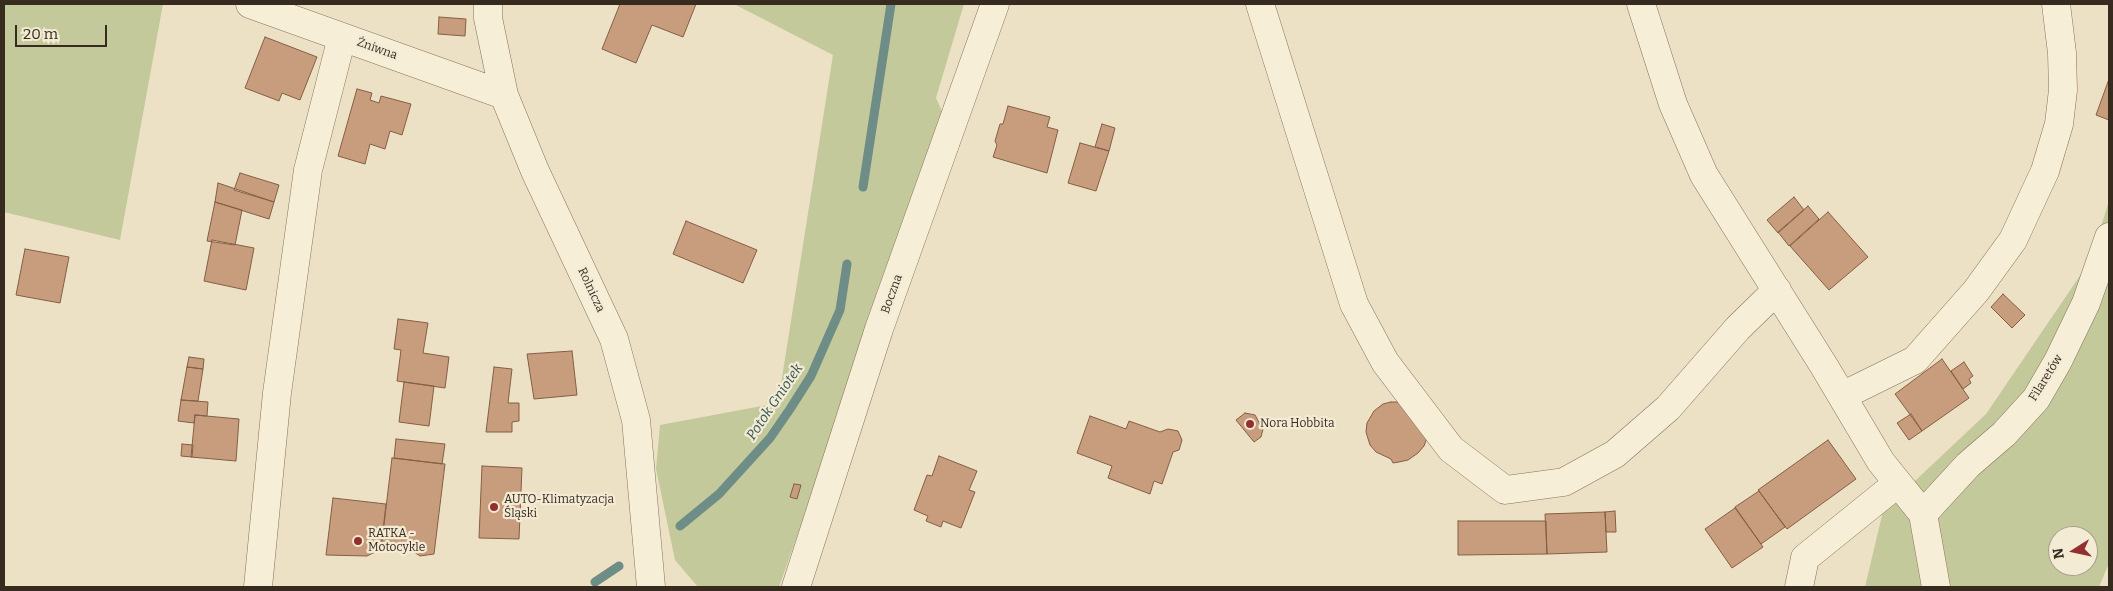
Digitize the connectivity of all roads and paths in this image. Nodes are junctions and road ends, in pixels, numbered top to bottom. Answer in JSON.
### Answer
{"nodes":[{"id":1,"x":250,"y":4,"type":"edge"},
{"id":2,"x":488,"y":4,"type":"edge"},
{"id":3,"x":995,"y":4,"type":"edge"},
{"id":4,"x":1260,"y":4,"type":"edge"},
{"id":5,"x":1641,"y":4,"type":"edge"},
{"id":6,"x":2056,"y":4,"type":"edge"},
{"id":7,"x":342,"y":37,"type":"junction"},
{"id":8,"x":504,"y":95,"type":"junction"},
{"id":9,"x":2109,"y":237,"type":"edge"},
{"id":10,"x":1777,"y":290,"type":"junction"},
{"id":11,"x":1842,"y":396,"type":"junction"},
{"id":12,"x":1898,"y":483,"type":"junction"},
{"id":13,"x":1922,"y":514,"type":"junction"},
{"id":14,"x":258,"y":587,"type":"edge"},
{"id":15,"x":651,"y":587,"type":"edge"},
{"id":16,"x":796,"y":587,"type":"edge"},
{"id":17,"x":1799,"y":587,"type":"edge"},
{"id":18,"x":1936,"y":587,"type":"edge"}],
"edges":[{"from":1,"to":7,"type":"street","name":"Żniwna"},
{"from":2,"to":8,"type":"street","name":"Rolnicza"},
{"from":3,"to":16,"type":"street","name":"Boczna"},
{"from":4,"to":10,"type":"street"},
{"from":5,"to":10,"type":"street"},
{"from":6,"to":11,"type":"street"},
{"from":7,"to":8,"type":"street","name":"Żniwna"},
{"from":7,"to":14,"type":"street"},
{"from":8,"to":15,"type":"street","name":"Rolnicza"},
{"from":9,"to":13,"type":"street","name":"Filaretów"},
{"from":10,"to":11,"type":"street"},
{"from":11,"to":12,"type":"street"},
{"from":12,"to":13,"type":"street"},
{"from":12,"to":17,"type":"street"},
{"from":13,"to":18,"type":"street"}]}
